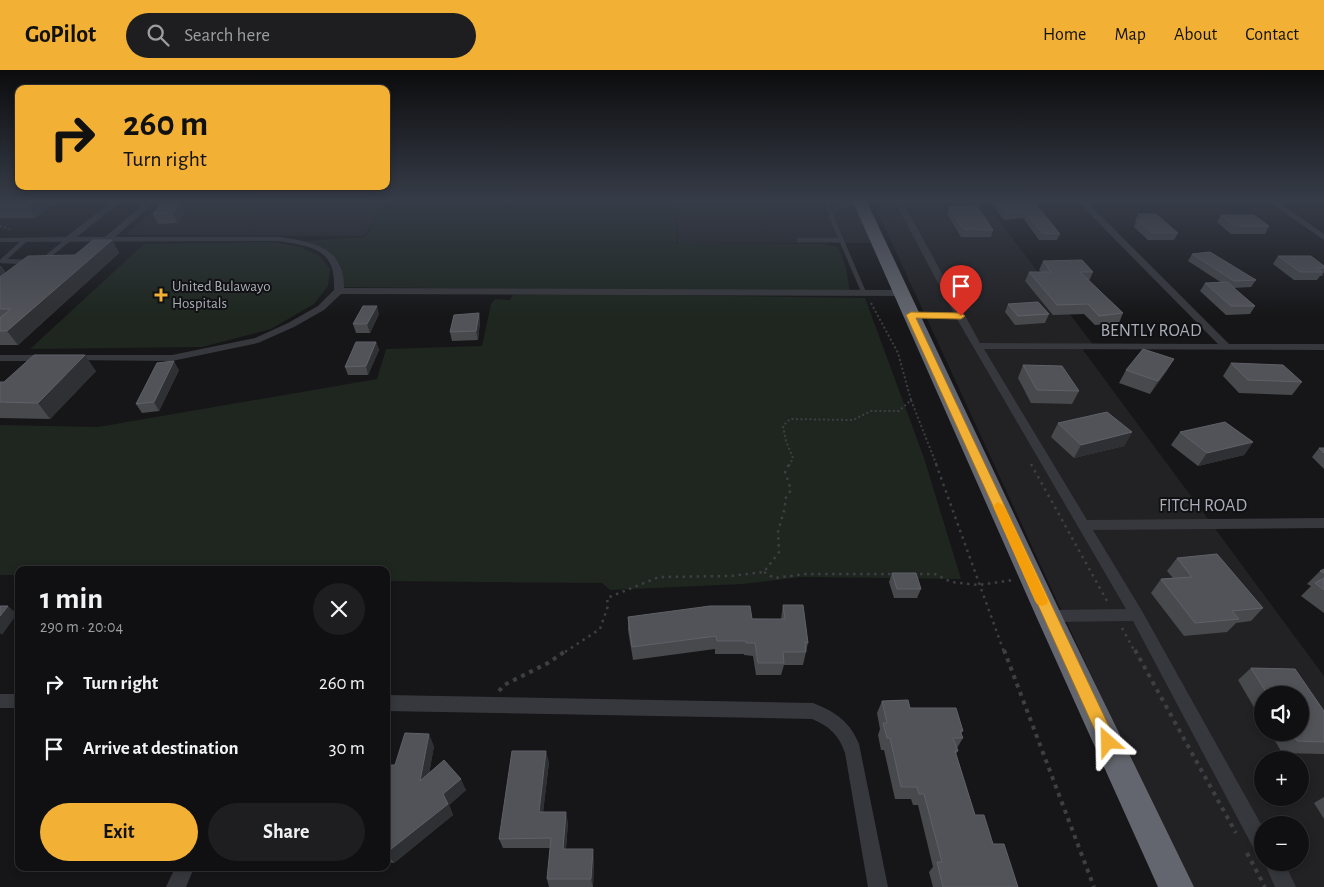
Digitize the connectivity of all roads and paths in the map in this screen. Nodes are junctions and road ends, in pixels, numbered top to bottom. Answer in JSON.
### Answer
{"nodes":[{"id":1,"x":25,"y":240,"type":"edge"},
{"id":2,"x":68,"y":240,"type":"edge"},
{"id":3,"x":287,"y":240,"type":"edge"},
{"id":4,"x":840,"y":240,"type":"edge"},
{"id":5,"x":878,"y":240,"type":"edge"},
{"id":6,"x":920,"y":240,"type":"edge"},
{"id":7,"x":1120,"y":240,"type":"edge"},
{"id":8,"x":31,"y":262,"type":"edge"},
{"id":9,"x":33,"y":267,"type":"edge"},
{"id":10,"x":339,"y":291,"type":"junction"},
{"id":11,"x":866,"y":293,"type":"junction"},
{"id":12,"x":906,"y":304,"type":"junction"},
{"id":13,"x":961,"y":316,"type":"junction"},
{"id":14,"x":977,"y":346,"type":"junction"},
{"id":15,"x":1324,"y":346,"type":"edge"},
{"id":16,"x":1227,"y":347,"type":"junction"},
{"id":17,"x":0,"y":358,"type":"edge"},
{"id":18,"x":911,"y":400,"type":"junction"},
{"id":19,"x":1030,"y":461,"type":"dead end"},
{"id":20,"x":1324,"y":523,"type":"edge"},
{"id":21,"x":1083,"y":525,"type":"junction"},
{"id":22,"x":764,"y":572,"type":"junction"},
{"id":23,"x":899,"y":574,"type":"edge"},
{"id":24,"x":908,"y":574,"type":"edge"},
{"id":25,"x":1033,"y":580,"type":"junction"},
{"id":26,"x":979,"y":585,"type":"junction"},
{"id":27,"x":1049,"y":616,"type":"junction"},
{"id":28,"x":1115,"y":616,"type":"junction"},
{"id":29,"x":1137,"y":616,"type":"junction"},
{"id":30,"x":0,"y":701,"type":"edge"},
{"id":31,"x":15,"y":701,"type":"edge"},
{"id":32,"x":390,"y":703,"type":"edge"},
{"id":33,"x":486,"y":705,"type":"junction"},
{"id":34,"x":1254,"y":829,"type":"edge"},
{"id":35,"x":1237,"y":836,"type":"dead end"},
{"id":36,"x":1247,"y":853,"type":"dead end"},
{"id":37,"x":184,"y":871,"type":"edge"},
{"id":38,"x":1278,"y":871,"type":"edge"},
{"id":39,"x":176,"y":887,"type":"edge"},
{"id":40,"x":878,"y":887,"type":"edge"},
{"id":41,"x":1094,"y":887,"type":"edge"},
{"id":42,"x":1176,"y":887,"type":"edge"},
{"id":43,"x":1265,"y":887,"type":"edge"},
{"id":44,"x":1286,"y":887,"type":"edge"}],
"edges":[{"from":1,"to":8,"type":"lane"},
{"from":2,"to":9,"type":"lane"},
{"from":3,"to":10,"type":"street"},
{"from":4,"to":11,"type":"lane"},
{"from":5,"to":12,"type":"highway"},
{"from":6,"to":13,"type":"street"},
{"from":7,"to":16,"type":"street"},
{"from":10,"to":11,"type":"street"},
{"from":10,"to":17,"type":"street"},
{"from":11,"to":12,"type":"street"},
{"from":11,"to":18,"type":"path"},
{"from":12,"to":13,"type":"street"},
{"from":12,"to":25,"type":"highway"},
{"from":13,"to":14,"type":"street"},
{"from":14,"to":16,"type":"street","name":"BENTLY ROAD"},
{"from":14,"to":21,"type":"street"},
{"from":15,"to":16,"type":"street","name":"BENTLY ROAD"},
{"from":18,"to":22,"type":"path"},
{"from":18,"to":26,"type":"path"},
{"from":19,"to":28,"type":"path"},
{"from":20,"to":21,"type":"street","name":"FITCH ROAD"},
{"from":21,"to":29,"type":"street"},
{"from":22,"to":23,"type":"path"},
{"from":22,"to":33,"type":"path"},
{"from":24,"to":26,"type":"path"},
{"from":25,"to":26,"type":"path"},
{"from":25,"to":27,"type":"highway"},
{"from":26,"to":41,"type":"path"},
{"from":27,"to":28,"type":"street"},
{"from":27,"to":42,"type":"highway"},
{"from":28,"to":29,"type":"street"},
{"from":28,"to":35,"type":"path"},
{"from":29,"to":34,"type":"street"},
{"from":30,"to":31,"type":"street"},
{"from":32,"to":33,"type":"street"},
{"from":33,"to":40,"type":"street"},
{"from":36,"to":43,"type":"path"},
{"from":37,"to":39,"type":"street"},
{"from":38,"to":44,"type":"street"}]}
